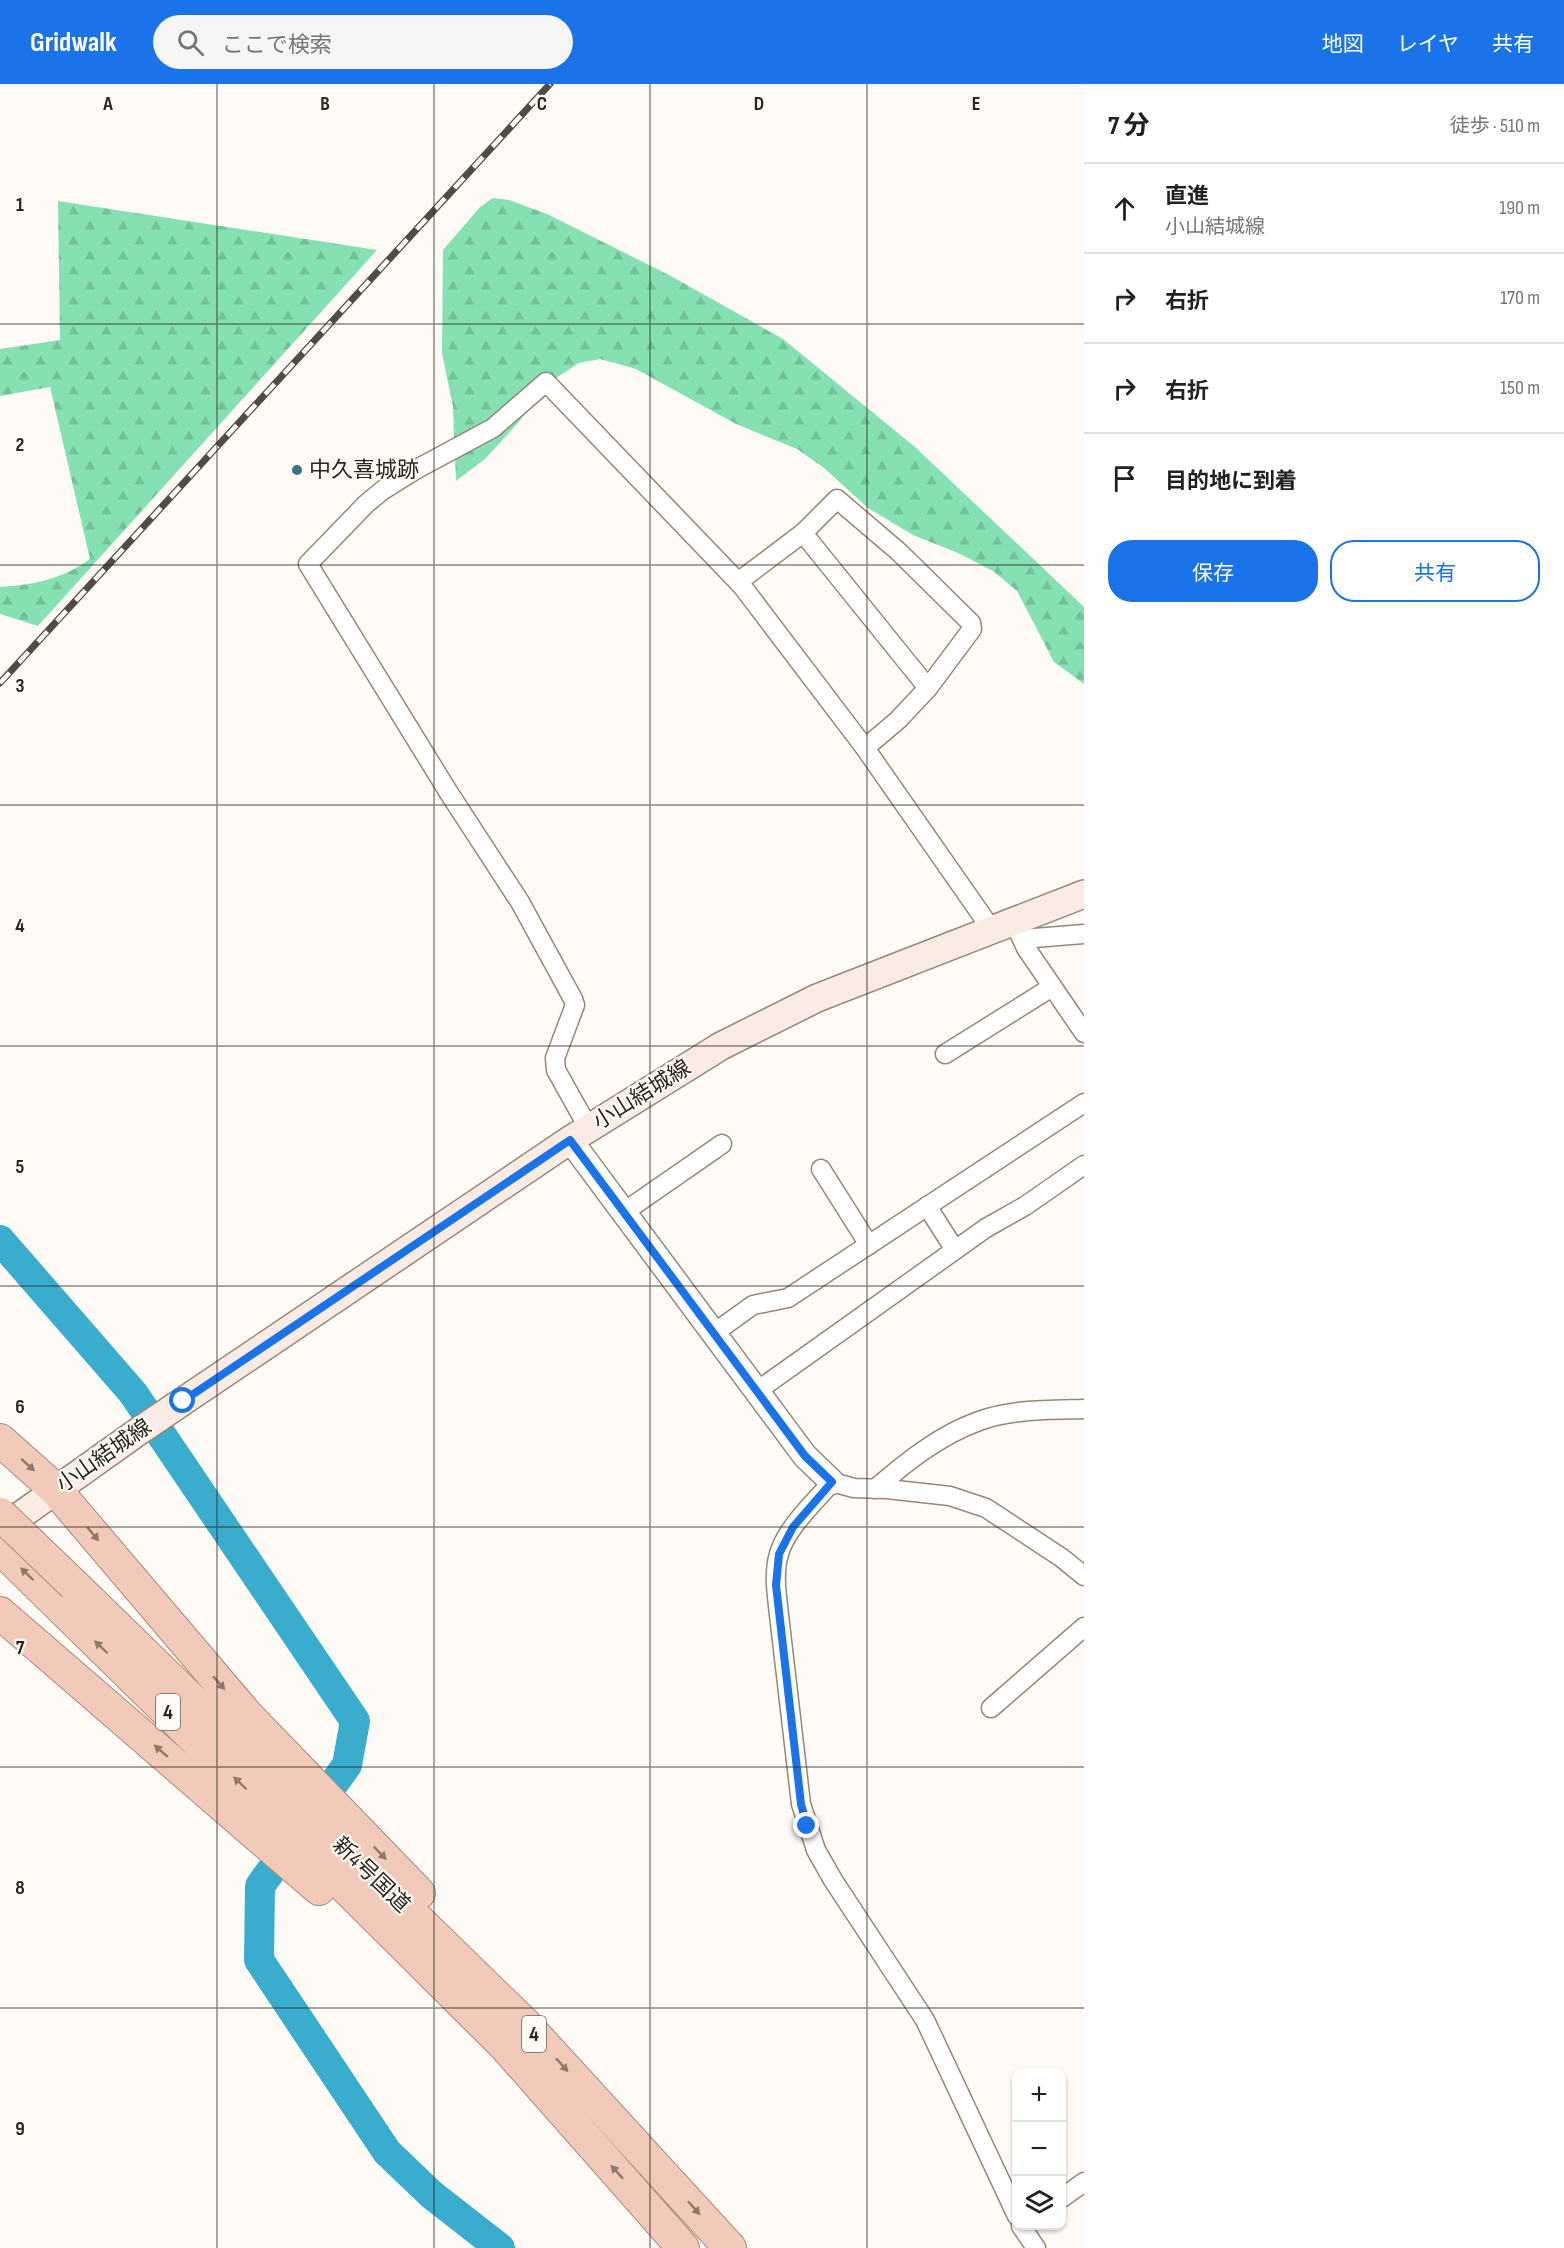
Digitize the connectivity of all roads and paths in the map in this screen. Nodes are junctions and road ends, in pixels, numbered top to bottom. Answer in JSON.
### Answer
{"nodes":[{"id":1,"x":803,"y":533,"type":"junction"},
{"id":2,"x":738,"y":582,"type":"junction"},
{"id":3,"x":928,"y":688,"type":"junction"},
{"id":4,"x":865,"y":748,"type":"junction"},
{"id":5,"x":1084,"y":894,"type":"edge"},
{"id":6,"x":1009,"y":930,"type":"junction"},
{"id":7,"x":1084,"y":934,"type":"edge"},
{"id":8,"x":1052,"y":987,"type":"junction"},
{"id":9,"x":1084,"y":1033,"type":"edge"},
{"id":10,"x":945,"y":1054,"type":"dead end"},
{"id":11,"x":1084,"y":1103,"type":"edge"},
{"id":12,"x":580,"y":1135,"type":"junction"},
{"id":13,"x":722,"y":1144,"type":"dead end"},
{"id":14,"x":1084,"y":1165,"type":"edge"},
{"id":15,"x":821,"y":1169,"type":"dead end"},
{"id":16,"x":927,"y":1206,"type":"junction"},
{"id":17,"x":624,"y":1212,"type":"junction"},
{"id":18,"x":869,"y":1245,"type":"junction"},
{"id":19,"x":955,"y":1250,"type":"junction"},
{"id":20,"x":714,"y":1333,"type":"junction"},
{"id":21,"x":757,"y":1391,"type":"junction"},
{"id":22,"x":1084,"y":1409,"type":"edge"},
{"id":23,"x":0,"y":1440,"type":"edge"},
{"id":24,"x":832,"y":1482,"type":"junction"},
{"id":25,"x":875,"y":1489,"type":"junction"},
{"id":26,"x":55,"y":1490,"type":"junction"},
{"id":27,"x":0,"y":1514,"type":"edge"},
{"id":28,"x":0,"y":1530,"type":"edge"},
{"id":29,"x":0,"y":1548,"type":"edge"},
{"id":30,"x":1084,"y":1576,"type":"edge"},
{"id":31,"x":64,"y":1593,"type":"junction"},
{"id":32,"x":0,"y":1613,"type":"edge"},
{"id":33,"x":1084,"y":1627,"type":"edge"},
{"id":34,"x":991,"y":1708,"type":"dead end"},
{"id":35,"x":289,"y":1813,"type":"junction"},
{"id":36,"x":319,"y":1841,"type":"junction"},
{"id":37,"x":515,"y":2035,"type":"junction"},
{"id":38,"x":1084,"y":2182,"type":"edge"},
{"id":39,"x":1066,"y":2195,"type":"edge"},
{"id":40,"x":1012,"y":2205,"type":"edge"},
{"id":41,"x":1025,"y":2230,"type":"edge"},
{"id":42,"x":683,"y":2248,"type":"edge"},
{"id":43,"x":730,"y":2248,"type":"edge"},
{"id":44,"x":1036,"y":2248,"type":"edge"}],
"edges":[{"from":1,"to":2,"type":"street"},
{"from":1,"to":3,"type":"street"},
{"from":1,"to":3,"type":"street"},
{"from":2,"to":4,"type":"street"},
{"from":2,"to":12,"type":"street"},
{"from":3,"to":4,"type":"street"},
{"from":4,"to":6,"type":"street"},
{"from":5,"to":6,"type":"main road","name":"小山結城線"},
{"from":6,"to":7,"type":"street"},
{"from":6,"to":8,"type":"street"},
{"from":6,"to":12,"type":"main road","name":"小山結城線"},
{"from":8,"to":9,"type":"street"},
{"from":8,"to":10,"type":"street"},
{"from":11,"to":16,"type":"street"},
{"from":12,"to":17,"type":"street"},
{"from":12,"to":26,"type":"main road","name":"小山結城線"},
{"from":13,"to":17,"type":"street"},
{"from":14,"to":19,"type":"street"},
{"from":15,"to":18,"type":"street"},
{"from":16,"to":18,"type":"street"},
{"from":16,"to":19,"type":"street"},
{"from":17,"to":20,"type":"street"},
{"from":18,"to":20,"type":"street"},
{"from":19,"to":21,"type":"street"},
{"from":20,"to":21,"type":"street"},
{"from":21,"to":24,"type":"street"},
{"from":22,"to":25,"type":"street"},
{"from":23,"to":26,"type":"highway","one_way":true},
{"from":24,"to":25,"type":"street"},
{"from":24,"to":40,"type":"street"},
{"from":25,"to":30,"type":"street"},
{"from":26,"to":28,"type":"main road","name":"小山結城線"},
{"from":26,"to":35,"type":"highway","one_way":true},
{"from":27,"to":31,"type":"highway","name":"新4号国道","number":"4","bridge":true},
{"from":31,"to":29,"type":"highway","name":"新4号国道","number":"4","one_way":true},
{"from":31,"to":35,"type":"highway","name":"新4号国道","number":"4"},
{"from":35,"to":32,"type":"highway","one_way":true},
{"from":33,"to":34,"type":"street"},
{"from":35,"to":36,"type":"highway","name":"新4号国道","number":"4"},
{"from":35,"to":36,"type":"highway"},
{"from":36,"to":37,"type":"highway","name":"新4号国道","number":"4"},
{"from":36,"to":37,"type":"highway","one_way":true},
{"from":42,"to":37,"type":"highway","name":"新4号国道","number":"4","one_way":true},
{"from":37,"to":43,"type":"highway","name":"新4号国道","number":"4","one_way":true},
{"from":38,"to":39,"type":"street"},
{"from":41,"to":44,"type":"street"}]}
